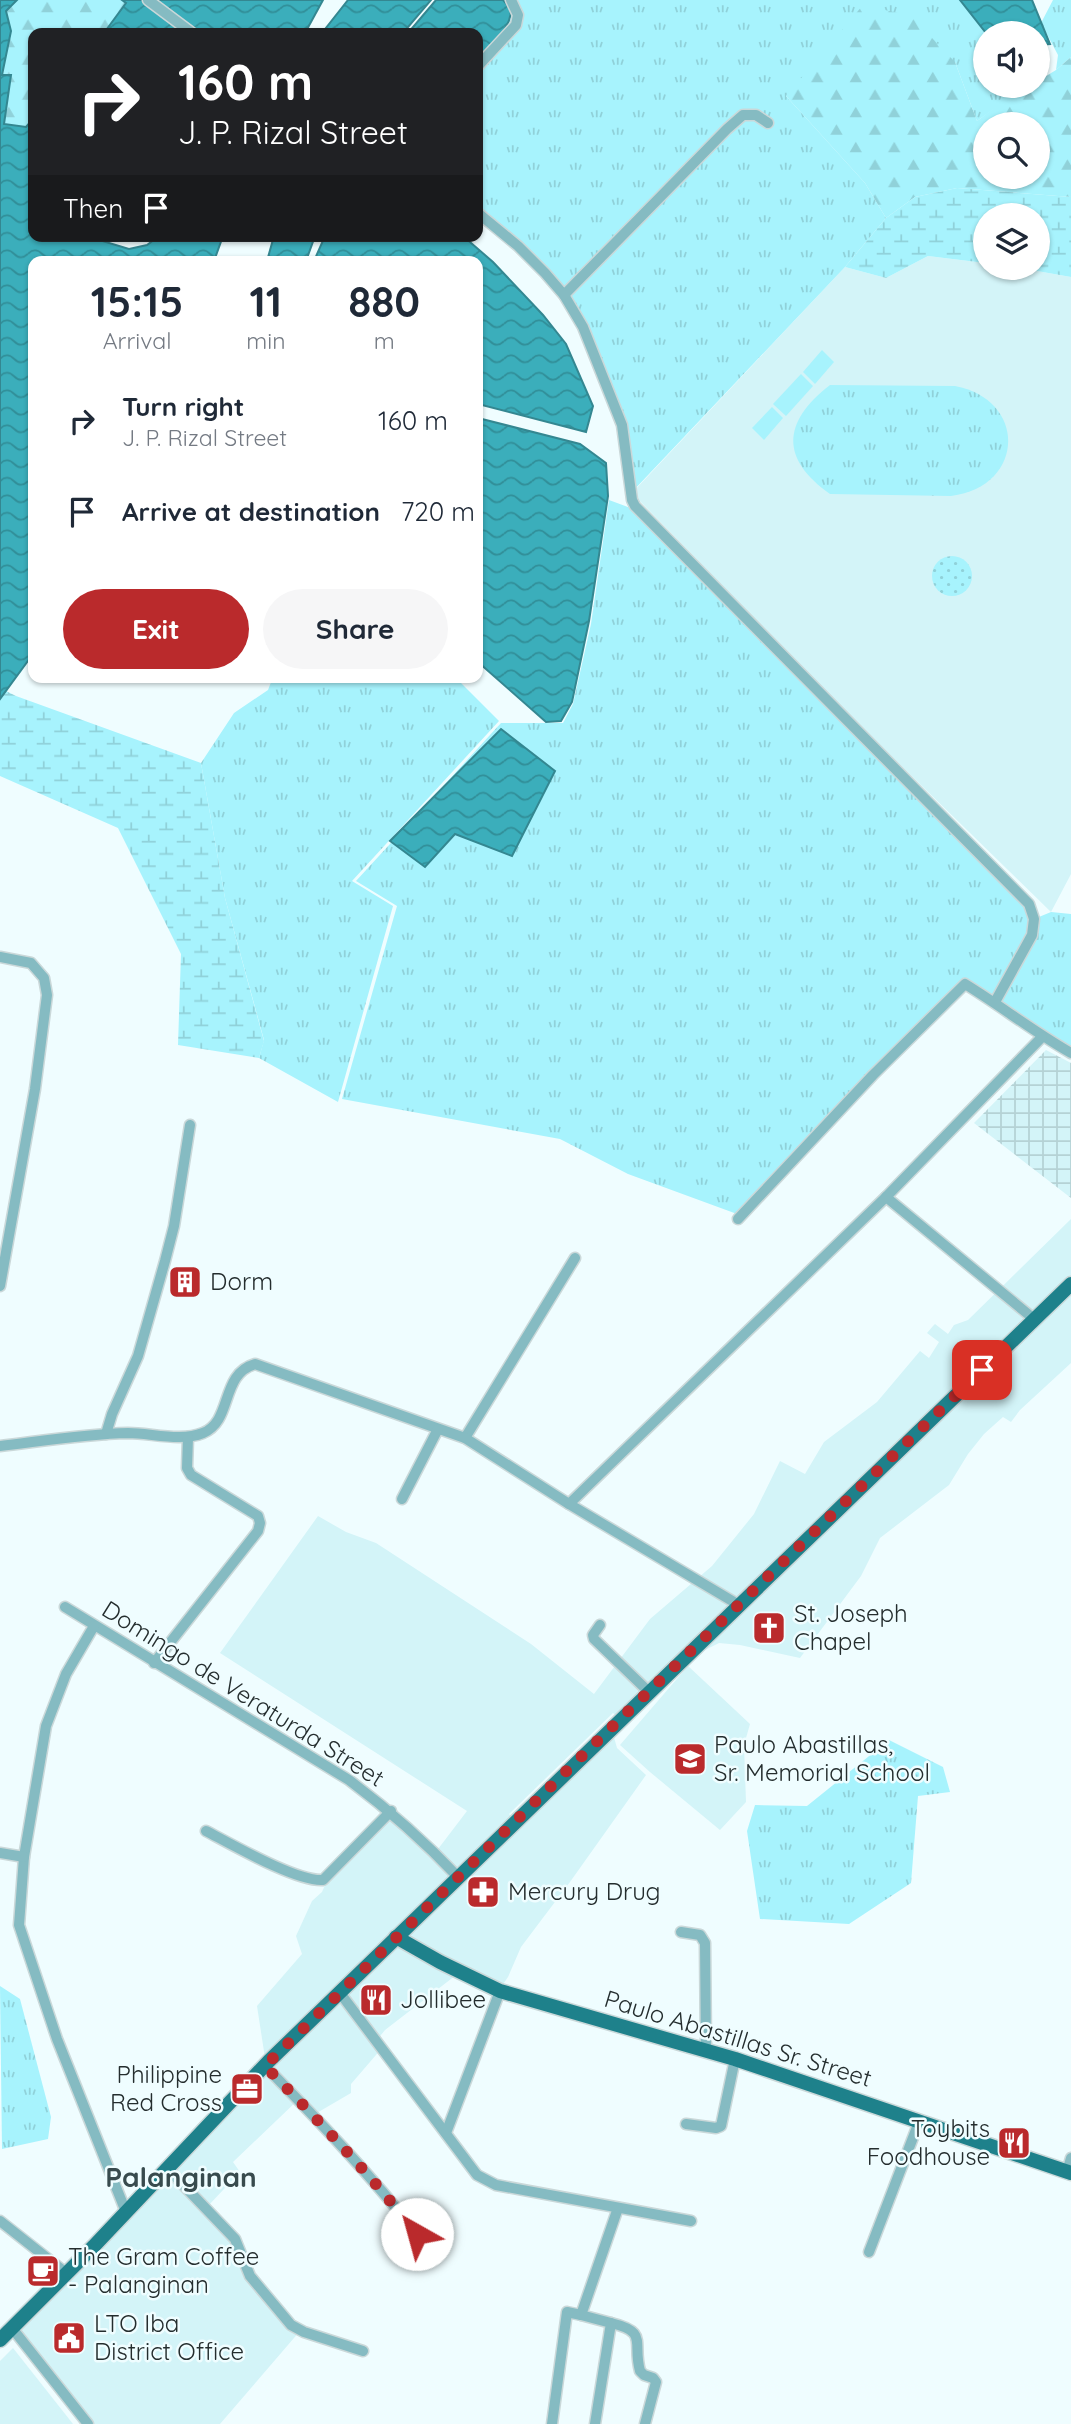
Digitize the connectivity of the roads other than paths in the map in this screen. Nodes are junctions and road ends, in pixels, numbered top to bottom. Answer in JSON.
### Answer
{"nodes":[{"id":1,"x":148,"y":0,"type":"edge"},
{"id":2,"x":511,"y":0,"type":"edge"},
{"id":3,"x":185,"y":28,"type":"edge"},
{"id":4,"x":483,"y":61,"type":"edge"},
{"id":5,"x":768,"y":123,"type":"dead end"},
{"id":6,"x":483,"y":218,"type":"edge"},
{"id":7,"x":564,"y":295,"type":"junction"},
{"id":8,"x":0,"y":957,"type":"edge"},
{"id":9,"x":995,"y":1002,"type":"junction"},
{"id":10,"x":1042,"y":1037,"type":"junction"},
{"id":11,"x":1071,"y":1054,"type":"edge"},
{"id":12,"x":190,"y":1125,"type":"dead end"},
{"id":13,"x":886,"y":1197,"type":"junction"},
{"id":14,"x":738,"y":1219,"type":"dead end"},
{"id":15,"x":575,"y":1258,"type":"dead end"},
{"id":16,"x":1071,"y":1284,"type":"edge"},
{"id":17,"x":0,"y":1286,"type":"edge"},
{"id":18,"x":1034,"y":1319,"type":"junction"},
{"id":19,"x":438,"y":1429,"type":"junction"},
{"id":20,"x":106,"y":1434,"type":"junction"},
{"id":21,"x":188,"y":1437,"type":"junction"},
{"id":22,"x":465,"y":1438,"type":"junction"},
{"id":23,"x":0,"y":1446,"type":"edge"},
{"id":24,"x":402,"y":1499,"type":"dead end"},
{"id":25,"x":569,"y":1504,"type":"junction"},
{"id":26,"x":739,"y":1605,"type":"junction"},
{"id":27,"x":65,"y":1607,"type":"dead end"},
{"id":28,"x":600,"y":1625,"type":"dead end"},
{"id":29,"x":94,"y":1626,"type":"junction"},
{"id":30,"x":154,"y":1663,"type":"junction"},
{"id":31,"x":650,"y":1693,"type":"junction"},
{"id":32,"x":391,"y":1811,"type":"junction"},
{"id":33,"x":206,"y":1831,"type":"dead end"},
{"id":34,"x":0,"y":1853,"type":"edge"},
{"id":35,"x":24,"y":1857,"type":"junction"},
{"id":36,"x":457,"y":1877,"type":"junction"},
{"id":37,"x":681,"y":1932,"type":"dead end"},
{"id":38,"x":396,"y":1937,"type":"junction"},
{"id":39,"x":500,"y":1991,"type":"junction"},
{"id":40,"x":340,"y":1993,"type":"junction"},
{"id":41,"x":706,"y":2050,"type":"junction"},
{"id":42,"x":735,"y":2059,"type":"junction"},
{"id":43,"x":265,"y":2066,"type":"junction"},
{"id":44,"x":919,"y":2122,"type":"junction"},
{"id":45,"x":686,"y":2124,"type":"dead end"},
{"id":46,"x":446,"y":2133,"type":"junction"},
{"id":47,"x":167,"y":2168,"type":"junction"},
{"id":48,"x":1070,"y":2168,"type":"edge"},
{"id":49,"x":618,"y":2208,"type":"junction"},
{"id":50,"x":126,"y":2212,"type":"junction"},
{"id":51,"x":0,"y":2221,"type":"edge"},
{"id":52,"x":691,"y":2221,"type":"dead end"},
{"id":53,"x":417,"y":2234,"type":"dead end"},
{"id":54,"x":869,"y":2252,"type":"dead end"},
{"id":55,"x":66,"y":2273,"type":"junction"},
{"id":56,"x":581,"y":2315,"type":"junction"},
{"id":57,"x":611,"y":2323,"type":"junction"},
{"id":58,"x":12,"y":2328,"type":"junction"},
{"id":59,"x":0,"y":2340,"type":"edge"},
{"id":60,"x":363,"y":2351,"type":"dead end"},
{"id":61,"x":88,"y":2424,"type":"edge"},
{"id":62,"x":552,"y":2424,"type":"edge"},
{"id":63,"x":595,"y":2424,"type":"edge"},
{"id":64,"x":645,"y":2424,"type":"edge"}],
"edges":[{"from":1,"to":3,"type":"street"},
{"from":2,"to":4,"type":"street"},
{"from":5,"to":7,"type":"street"},
{"from":6,"to":7,"type":"street"},
{"from":7,"to":9,"type":"street"},
{"from":8,"to":17,"type":"street"},
{"from":9,"to":10,"type":"street"},
{"from":9,"to":14,"type":"street"},
{"from":10,"to":11,"type":"street"},
{"from":10,"to":13,"type":"street"},
{"from":12,"to":20,"type":"street"},
{"from":13,"to":18,"type":"street"},
{"from":13,"to":25,"type":"street"},
{"from":15,"to":22,"type":"street"},
{"from":16,"to":18,"type":"main road"},
{"from":18,"to":26,"type":"main road"},
{"from":19,"to":21,"type":"street"},
{"from":19,"to":22,"type":"street"},
{"from":19,"to":24,"type":"street"},
{"from":20,"to":21,"type":"street"},
{"from":20,"to":23,"type":"street"},
{"from":21,"to":30,"type":"street"},
{"from":22,"to":25,"type":"street"},
{"from":25,"to":26,"type":"street"},
{"from":26,"to":31,"type":"main road"},
{"from":27,"to":29,"type":"street","name":"Domingo de Veraturda Street"},
{"from":28,"to":31,"type":"street"},
{"from":29,"to":30,"type":"street","name":"Domingo de Veraturda Street"},
{"from":29,"to":35,"type":"street"},
{"from":30,"to":32,"type":"street","name":"Domingo de Veraturda Street"},
{"from":31,"to":36,"type":"main road"},
{"from":32,"to":33,"type":"street"},
{"from":32,"to":36,"type":"street","name":"Domingo de Veraturda Street"},
{"from":34,"to":35,"type":"street"},
{"from":35,"to":50,"type":"street"},
{"from":36,"to":38,"type":"main road"},
{"from":37,"to":41,"type":"street"},
{"from":38,"to":39,"type":"main road","name":"Paulo Abastillas Sr. Street"},
{"from":38,"to":40,"type":"main road"},
{"from":39,"to":41,"type":"main road","name":"Paulo Abastillas Sr. Street"},
{"from":39,"to":46,"type":"street"},
{"from":40,"to":43,"type":"main road"},
{"from":40,"to":46,"type":"street"},
{"from":41,"to":42,"type":"main road","name":"Paulo Abastillas Sr. Street"},
{"from":42,"to":44,"type":"main road","name":"Paulo Abastillas Sr. Street"},
{"from":42,"to":45,"type":"street"},
{"from":43,"to":47,"type":"main road"},
{"from":43,"to":53,"type":"street"},
{"from":44,"to":48,"type":"main road","name":"Paulo Abastillas Sr. Street"},
{"from":44,"to":54,"type":"street"},
{"from":46,"to":49,"type":"street"},
{"from":47,"to":50,"type":"main road"},
{"from":47,"to":60,"type":"street"},
{"from":49,"to":52,"type":"street"},
{"from":49,"to":56,"type":"street"},
{"from":50,"to":55,"type":"main road"},
{"from":51,"to":55,"type":"street"},
{"from":55,"to":58,"type":"main road"},
{"from":56,"to":57,"type":"street"},
{"from":56,"to":62,"type":"street"},
{"from":57,"to":63,"type":"street"},
{"from":57,"to":64,"type":"street"},
{"from":58,"to":59,"type":"main road"},
{"from":58,"to":61,"type":"street"}]}
